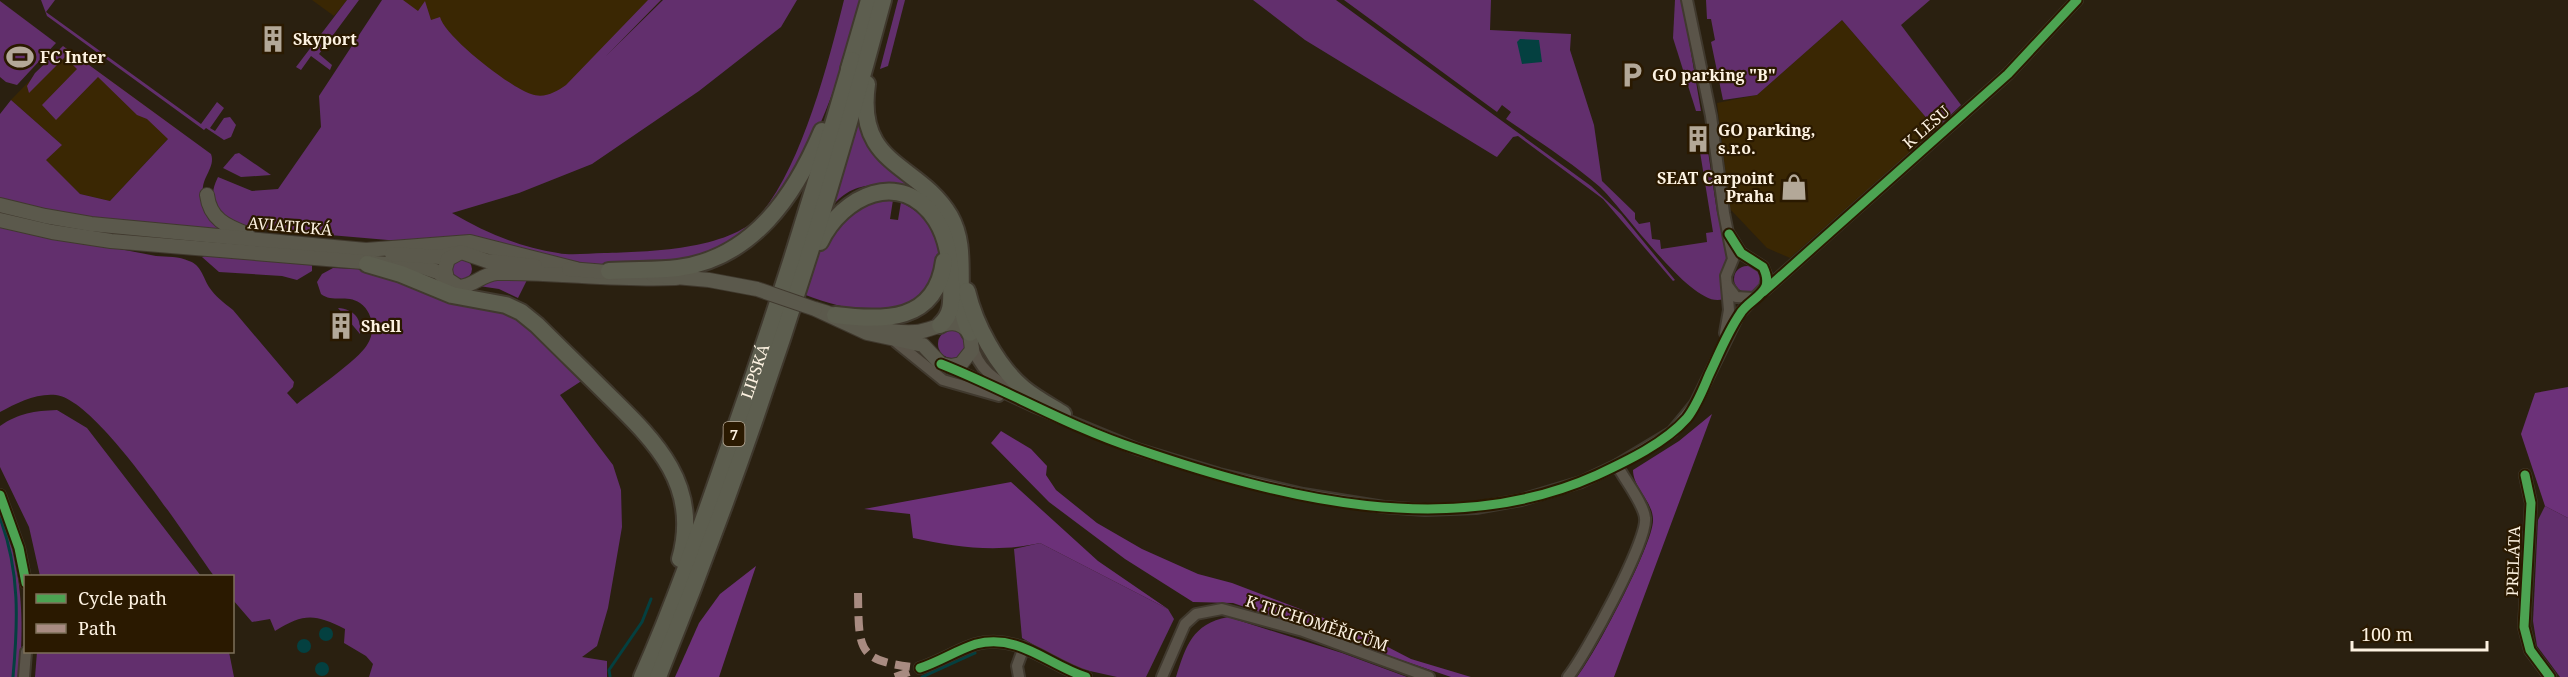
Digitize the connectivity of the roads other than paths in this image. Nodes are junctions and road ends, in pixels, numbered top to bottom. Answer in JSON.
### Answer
{"nodes":[{"id":1,"x":869,"y":0,"type":"edge"},
{"id":2,"x":883,"y":0,"type":"edge"},
{"id":3,"x":1687,"y":0,"type":"edge"},
{"id":4,"x":2077,"y":0,"type":"edge"},
{"id":5,"x":874,"y":35,"type":"junction"},
{"id":6,"x":852,"y":60,"type":"junction"},
{"id":7,"x":207,"y":195,"type":"dead end"},
{"id":8,"x":0,"y":205,"type":"edge"},
{"id":9,"x":0,"y":220,"type":"edge"},
{"id":10,"x":942,"y":234,"type":"junction"},
{"id":11,"x":1729,"y":234,"type":"junction"},
{"id":12,"x":262,"y":240,"type":"junction"},
{"id":13,"x":456,"y":253,"type":"junction"},
{"id":14,"x":473,"y":255,"type":"junction"},
{"id":15,"x":367,"y":257,"type":"junction"},
{"id":16,"x":1749,"y":259,"type":"junction"},
{"id":17,"x":962,"y":265,"type":"junction"},
{"id":18,"x":1731,"y":266,"type":"junction"},
{"id":19,"x":1763,"y":267,"type":"junction"},
{"id":20,"x":576,"y":269,"type":"junction"},
{"id":21,"x":1787,"y":269,"type":"junction"},
{"id":22,"x":609,"y":271,"type":"junction"},
{"id":23,"x":676,"y":278,"type":"junction"},
{"id":24,"x":476,"y":281,"type":"junction"},
{"id":25,"x":1726,"y":282,"type":"junction"},
{"id":26,"x":455,"y":285,"type":"junction"},
{"id":27,"x":797,"y":289,"type":"junction"},
{"id":28,"x":1758,"y":295,"type":"junction"},
{"id":29,"x":815,"y":309,"type":"junction"},
{"id":30,"x":835,"y":315,"type":"junction"},
{"id":31,"x":938,"y":326,"type":"junction"},
{"id":32,"x":890,"y":339,"type":"junction"},
{"id":33,"x":972,"y":339,"type":"junction"},
{"id":34,"x":1724,"y":342,"type":"junction"},
{"id":35,"x":931,"y":352,"type":"junction"},
{"id":36,"x":573,"y":361,"type":"junction"},
{"id":37,"x":941,"y":364,"type":"junction"},
{"id":38,"x":1033,"y":406,"type":"junction"},
{"id":39,"x":1063,"y":414,"type":"junction"},
{"id":40,"x":1163,"y":457,"type":"junction"},
{"id":41,"x":1617,"y":465,"type":"junction"},
{"id":42,"x":2525,"y":476,"type":"dead end"},
{"id":43,"x":0,"y":495,"type":"edge"},
{"id":44,"x":24,"y":575,"type":"edge"},
{"id":45,"x":1024,"y":647,"type":"junction"},
{"id":46,"x":654,"y":651,"type":"junction"},
{"id":47,"x":26,"y":653,"type":"edge"},
{"id":48,"x":920,"y":668,"type":"dead end"},
{"id":49,"x":1164,"y":672,"type":"edge"},
{"id":50,"x":24,"y":677,"type":"edge"},
{"id":51,"x":642,"y":677,"type":"edge"},
{"id":52,"x":658,"y":677,"type":"edge"},
{"id":53,"x":1019,"y":677,"type":"edge"},
{"id":54,"x":1086,"y":677,"type":"edge"},
{"id":55,"x":1429,"y":677,"type":"edge"},
{"id":56,"x":1568,"y":677,"type":"edge"},
{"id":57,"x":2550,"y":677,"type":"edge"}],
"edges":[{"from":1,"to":6,"type":"highway","number":"7"},
{"from":2,"to":5,"type":"highway","number":"7"},
{"from":3,"to":11,"type":"street"},
{"from":4,"to":21,"type":"street","name":"K LESU"},
{"from":5,"to":17,"type":"highway"},
{"from":5,"to":27,"type":"highway","name":"LIPSKÁ","number":"7"},
{"from":6,"to":22,"type":"highway"},
{"from":6,"to":46,"type":"highway","name":"LIPSKÁ","number":"7"},
{"from":7,"to":12,"type":"main road"},
{"from":8,"to":12,"type":"main road","name":"AVIATICKÁ"},
{"from":9,"to":15,"type":"main road","name":"AVIATICKÁ"},
{"from":10,"to":27,"type":"highway"},
{"from":10,"to":30,"type":"highway"},
{"from":10,"to":31,"type":"highway"},
{"from":11,"to":16,"type":"street"},
{"from":11,"to":18,"type":"street"},
{"from":12,"to":15,"type":"main road","name":"AVIATICKÁ"},
{"from":13,"to":14,"type":"main road"},
{"from":13,"to":15,"type":"main road"},
{"from":13,"to":26,"type":"main road"},
{"from":14,"to":20,"type":"main road"},
{"from":14,"to":24,"type":"main road"},
{"from":15,"to":20,"type":"main road","name":"AVIATICKÁ"},
{"from":15,"to":26,"type":"main road","name":"AVIATICKÁ"},
{"from":15,"to":36,"type":"highway"},
{"from":16,"to":18,"type":"street"},
{"from":16,"to":19,"type":"street"},
{"from":17,"to":33,"type":"highway"},
{"from":17,"to":39,"type":"highway"},
{"from":18,"to":25,"type":"street"},
{"from":19,"to":21,"type":"street"},
{"from":19,"to":28,"type":"street"},
{"from":20,"to":22,"type":"main road"},
{"from":21,"to":28,"type":"street","name":"K LESU"},
{"from":22,"to":23,"type":"main road"},
{"from":23,"to":24,"type":"main road"},
{"from":23,"to":29,"type":"main road","bridge":true},
{"from":24,"to":26,"type":"main road"},
{"from":25,"to":28,"type":"street"},
{"from":25,"to":34,"type":"street"},
{"from":26,"to":36,"type":"highway"},
{"from":27,"to":52,"type":"highway","name":"LIPSKÁ","number":"7"},
{"from":28,"to":34,"type":"street","name":"K LESU"},
{"from":29,"to":30,"type":"main road"},
{"from":29,"to":32,"type":"main road"},
{"from":30,"to":31,"type":"main road"},
{"from":31,"to":33,"type":"main road"},
{"from":31,"to":35,"type":"main road"},
{"from":32,"to":35,"type":"main road"},
{"from":32,"to":38,"type":"street"},
{"from":33,"to":37,"type":"main road"},
{"from":33,"to":39,"type":"street"},
{"from":34,"to":41,"type":"street"},
{"from":35,"to":37,"type":"main road"},
{"from":36,"to":46,"type":"highway"},
{"from":37,"to":38,"type":"street"},
{"from":38,"to":40,"type":"street"},
{"from":39,"to":40,"type":"street"},
{"from":40,"to":41,"type":"street"},
{"from":41,"to":56,"type":"street"},
{"from":42,"to":57,"type":"street","name":"PRELÁTA"},
{"from":43,"to":44,"type":"street"},
{"from":45,"to":48,"type":"street"},
{"from":45,"to":53,"type":"street"},
{"from":45,"to":54,"type":"street"},
{"from":46,"to":51,"type":"highway","name":"LIPSKÁ","number":"7"},
{"from":47,"to":50,"type":"street"},
{"from":49,"to":55,"type":"street","name":"K TUCHOMĚŘICŮM"}]}
